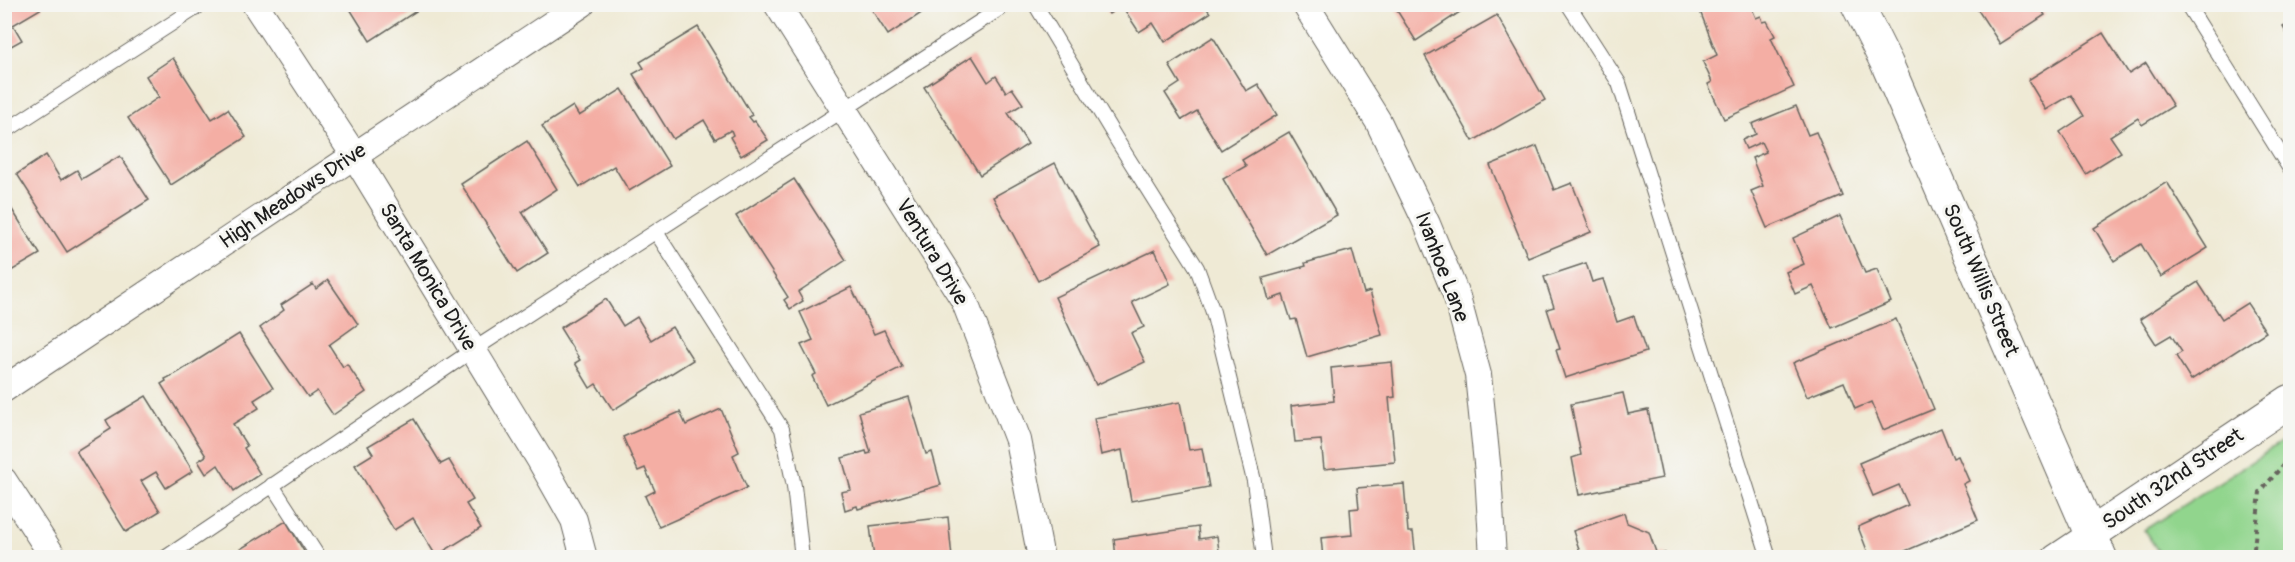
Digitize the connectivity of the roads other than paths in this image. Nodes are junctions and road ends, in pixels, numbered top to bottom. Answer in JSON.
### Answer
{"nodes":[{"id":1,"x":202,"y":4,"type":"edge"},
{"id":2,"x":255,"y":4,"type":"edge"},
{"id":3,"x":582,"y":4,"type":"edge"},
{"id":4,"x":777,"y":4,"type":"edge"},
{"id":5,"x":1007,"y":4,"type":"edge"},
{"id":6,"x":1035,"y":4,"type":"edge"},
{"id":7,"x":1305,"y":4,"type":"edge"},
{"id":8,"x":1568,"y":4,"type":"edge"},
{"id":9,"x":1857,"y":4,"type":"edge"},
{"id":10,"x":2187,"y":4,"type":"edge"},
{"id":11,"x":844,"y":111,"type":"junction"},
{"id":12,"x":4,"y":132,"type":"edge"},
{"id":13,"x":354,"y":155,"type":"junction"},
{"id":14,"x":2290,"y":169,"type":"edge"},
{"id":15,"x":656,"y":232,"type":"junction"},
{"id":16,"x":473,"y":350,"type":"junction"},
{"id":17,"x":4,"y":389,"type":"edge"},
{"id":18,"x":2290,"y":401,"type":"edge"},
{"id":19,"x":4,"y":481,"type":"edge"},
{"id":20,"x":272,"y":485,"type":"junction"},
{"id":21,"x":2096,"y":546,"type":"edge"},
{"id":22,"x":54,"y":558,"type":"edge"},
{"id":23,"x":165,"y":558,"type":"edge"},
{"id":24,"x":319,"y":558,"type":"edge"},
{"id":25,"x":584,"y":558,"type":"edge"},
{"id":26,"x":802,"y":558,"type":"edge"},
{"id":27,"x":1041,"y":558,"type":"edge"},
{"id":28,"x":1264,"y":558,"type":"edge"},
{"id":29,"x":1493,"y":558,"type":"edge"},
{"id":30,"x":1769,"y":558,"type":"edge"},
{"id":31,"x":2055,"y":558,"type":"edge"}],
"edges":[{"from":1,"to":12,"type":"lane"},
{"from":2,"to":13,"type":"street","name":"Santa Monica Drive"},
{"from":3,"to":13,"type":"street","name":"High Meadows Drive"},
{"from":4,"to":11,"type":"street","name":"Ventura Drive"},
{"from":5,"to":11,"type":"lane"},
{"from":6,"to":28,"type":"lane"},
{"from":7,"to":29,"type":"street","name":"Ivanhoe Lane"},
{"from":8,"to":30,"type":"lane"},
{"from":9,"to":21,"type":"street","name":"South Willis Street"},
{"from":10,"to":14,"type":"lane"},
{"from":11,"to":15,"type":"lane"},
{"from":11,"to":27,"type":"street","name":"Ventura Drive"},
{"from":13,"to":16,"type":"street","name":"Santa Monica Drive"},
{"from":13,"to":17,"type":"street","name":"High Meadows Drive"},
{"from":15,"to":16,"type":"lane"},
{"from":15,"to":26,"type":"lane"},
{"from":16,"to":20,"type":"lane"},
{"from":16,"to":25,"type":"street","name":"Santa Monica Drive"},
{"from":18,"to":21,"type":"street","name":"South 32nd Street"},
{"from":19,"to":22,"type":"street"},
{"from":20,"to":23,"type":"lane"},
{"from":20,"to":24,"type":"lane"},
{"from":21,"to":31,"type":"street","name":"South 32nd Street"}]}
